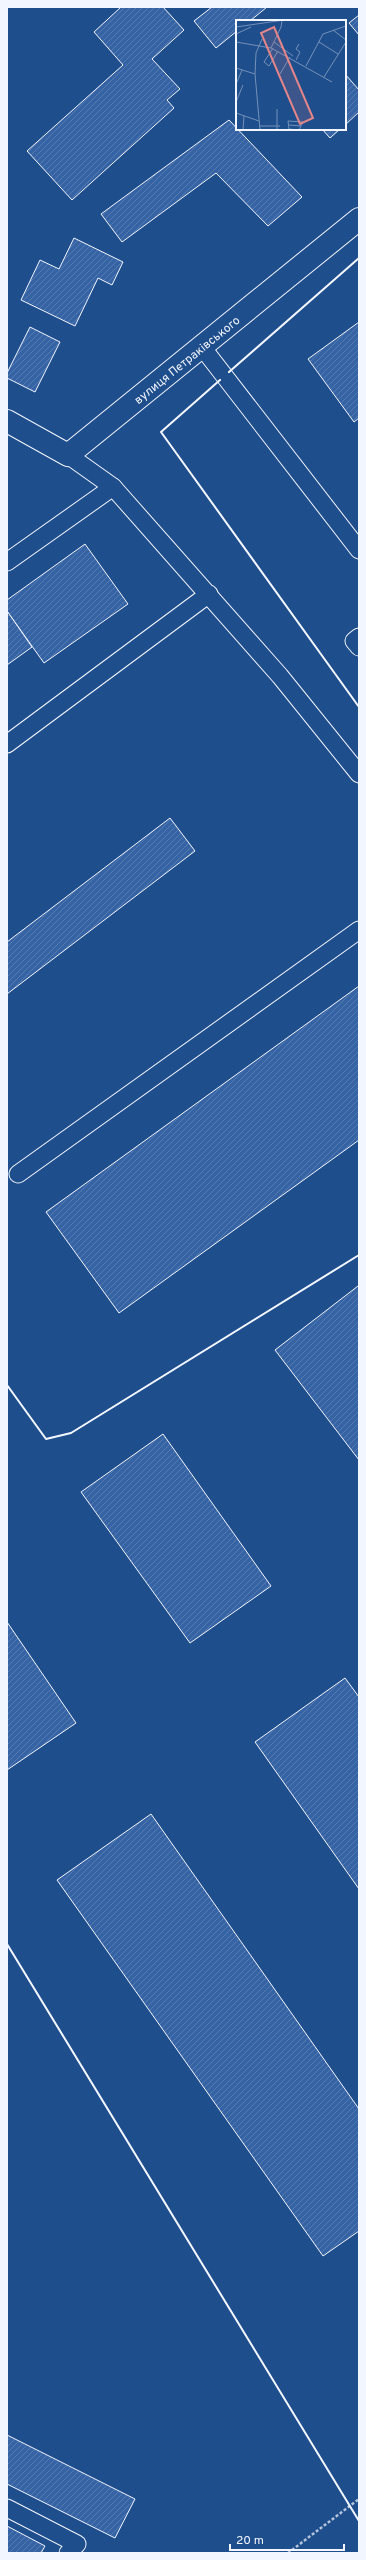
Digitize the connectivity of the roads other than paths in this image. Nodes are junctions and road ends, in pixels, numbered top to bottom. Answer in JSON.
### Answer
{"nodes":[{"id":1,"x":359,"y":219,"type":"edge"},
{"id":2,"x":202,"y":347,"type":"junction"},
{"id":3,"x":7,"y":421,"type":"edge"},
{"id":4,"x":68,"y":455,"type":"junction"},
{"id":5,"x":113,"y":488,"type":"junction"},
{"id":6,"x":359,"y":550,"type":"edge"},
{"id":7,"x":7,"y":562,"type":"edge"},
{"id":8,"x":209,"y":594,"type":"junction"},
{"id":9,"x":359,"y":637,"type":"edge"},
{"id":10,"x":359,"y":647,"type":"edge"},
{"id":11,"x":7,"y":744,"type":"edge"},
{"id":12,"x":359,"y":774,"type":"edge"},
{"id":13,"x":359,"y":930,"type":"edge"},
{"id":14,"x":18,"y":1174,"type":"dead end"},
{"id":15,"x":7,"y":2508,"type":"edge"},
{"id":16,"x":68,"y":2553,"type":"edge"}],
"edges":[{"from":1,"to":2,"type":"street","name":"вулиця Петраківського"},
{"from":2,"to":4,"type":"street","name":"вулиця Петраківського"},
{"from":2,"to":6,"type":"lane"},
{"from":3,"to":4,"type":"street"},
{"from":4,"to":5,"type":"lane"},
{"from":5,"to":7,"type":"lane"},
{"from":5,"to":8,"type":"lane"},
{"from":8,"to":11,"type":"lane"},
{"from":8,"to":12,"type":"lane"},
{"from":9,"to":10,"type":"lane"},
{"from":13,"to":14,"type":"lane"},
{"from":15,"to":16,"type":"lane"}]}
